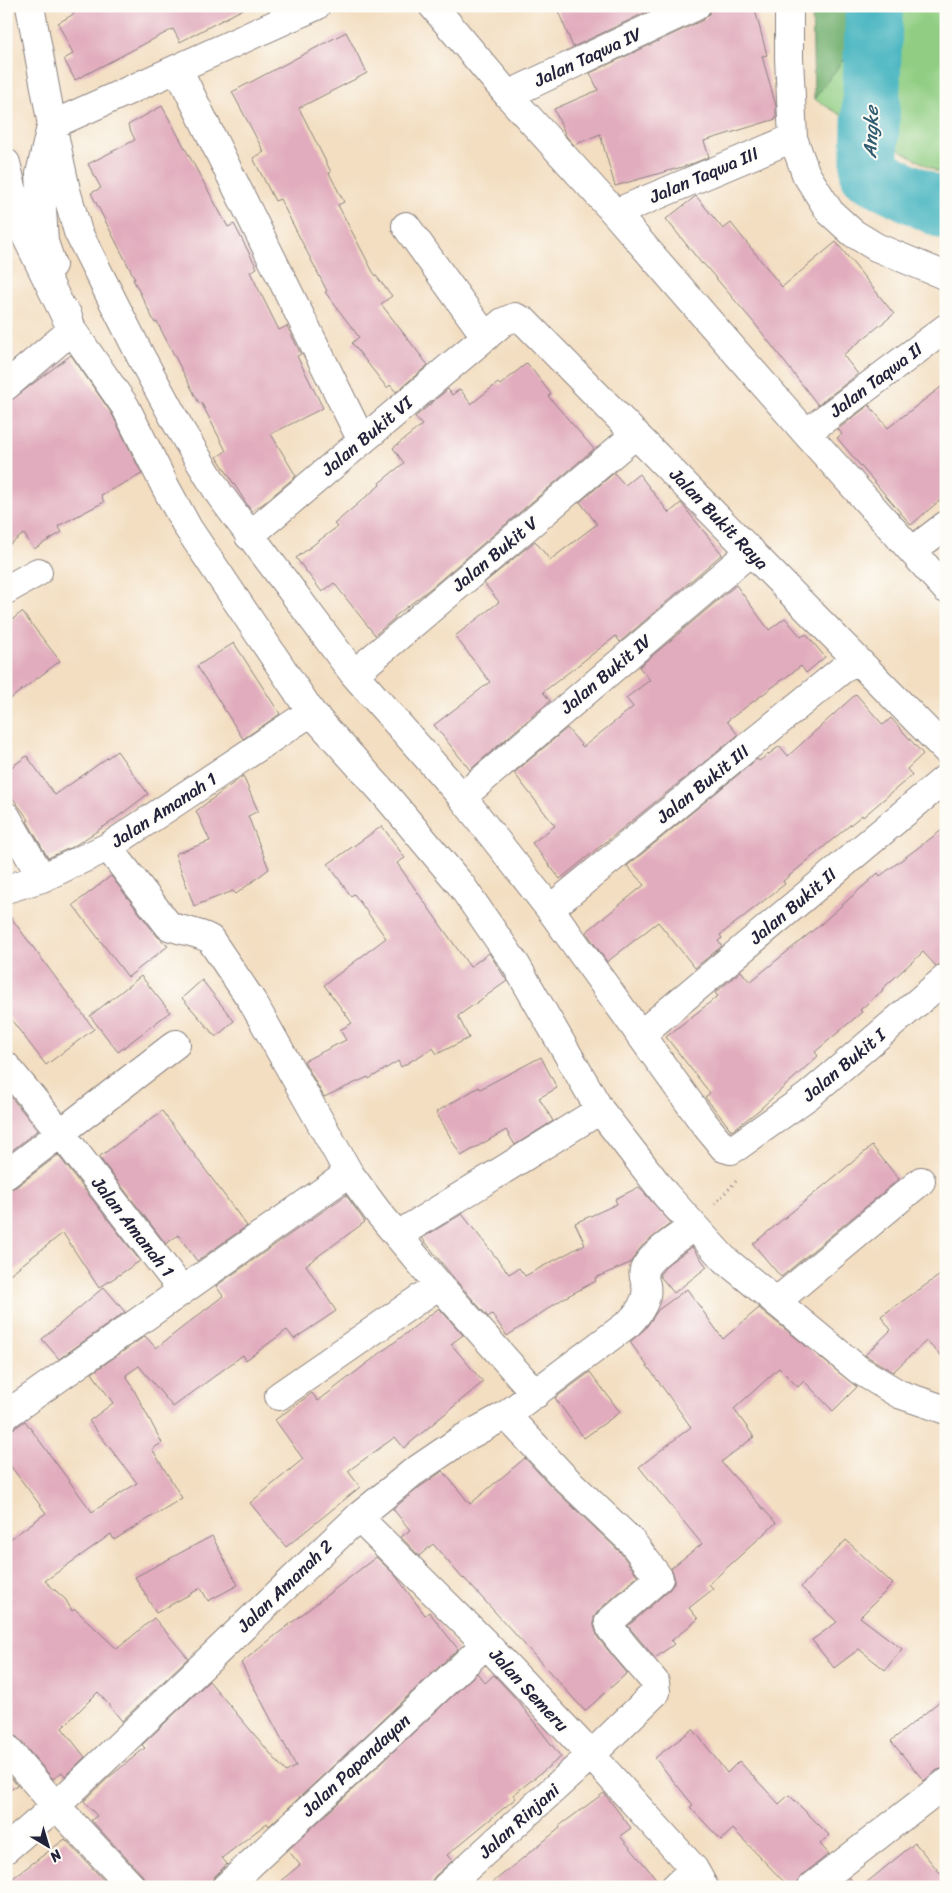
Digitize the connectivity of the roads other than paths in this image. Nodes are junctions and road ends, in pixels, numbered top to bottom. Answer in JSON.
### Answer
{"nodes":[{"id":1,"x":30,"y":6,"type":"edge"},
{"id":2,"x":316,"y":6,"type":"edge"},
{"id":3,"x":433,"y":6,"type":"edge"},
{"id":4,"x":696,"y":6,"type":"edge"},
{"id":5,"x":789,"y":6,"type":"edge"},
{"id":6,"x":178,"y":69,"type":"junction"},
{"id":7,"x":508,"y":95,"type":"junction"},
{"id":8,"x":52,"y":125,"type":"junction"},
{"id":9,"x":793,"y":138,"type":"junction"},
{"id":10,"x":6,"y":164,"type":"edge"},
{"id":11,"x":615,"y":213,"type":"junction"},
{"id":12,"x":406,"y":226,"type":"dead end"},
{"id":13,"x":946,"y":276,"type":"edge"},
{"id":14,"x":946,"y":328,"type":"edge"},
{"id":15,"x":72,"y":330,"type":"junction"},
{"id":16,"x":486,"y":337,"type":"junction"},
{"id":17,"x":6,"y":386,"type":"edge"},
{"id":18,"x":806,"y":433,"type":"junction"},
{"id":19,"x":636,"y":434,"type":"junction"},
{"id":20,"x":362,"y":441,"type":"junction"},
{"id":21,"x":946,"y":525,"type":"edge"},
{"id":22,"x":249,"y":536,"type":"junction"},
{"id":23,"x":751,"y":551,"type":"junction"},
{"id":24,"x":912,"y":551,"type":"junction"},
{"id":25,"x":38,"y":572,"type":"dead end"},
{"id":26,"x":946,"y":589,"type":"edge"},
{"id":27,"x":6,"y":590,"type":"edge"},
{"id":28,"x":856,"y":659,"type":"junction"},
{"id":29,"x":354,"y":674,"type":"junction"},
{"id":30,"x":311,"y":712,"type":"junction"},
{"id":31,"x":946,"y":750,"type":"edge"},
{"id":32,"x":946,"y":778,"type":"edge"},
{"id":33,"x":462,"y":797,"type":"junction"},
{"id":34,"x":6,"y":816,"type":"edge"},
{"id":35,"x":108,"y":847,"type":"junction"},
{"id":36,"x":42,"y":878,"type":"junction"},
{"id":37,"x":6,"y":888,"type":"edge"},
{"id":38,"x":550,"y":909,"type":"junction"},
{"id":39,"x":946,"y":978,"type":"edge"},
{"id":40,"x":640,"y":1035,"type":"junction"},
{"id":41,"x":176,"y":1044,"type":"dead end"},
{"id":42,"x":6,"y":1066,"type":"edge"},
{"id":43,"x":600,"y":1110,"type":"junction"},
{"id":44,"x":60,"y":1132,"type":"junction"},
{"id":45,"x":349,"y":1173,"type":"junction"},
{"id":46,"x":6,"y":1175,"type":"edge"},
{"id":47,"x":921,"y":1181,"type":"dead end"},
{"id":48,"x":694,"y":1226,"type":"junction"},
{"id":49,"x":398,"y":1235,"type":"junction"},
{"id":50,"x":439,"y":1284,"type":"junction"},
{"id":51,"x":182,"y":1290,"type":"junction"},
{"id":52,"x":776,"y":1302,"type":"junction"},
{"id":53,"x":536,"y":1394,"type":"junction"},
{"id":54,"x":279,"y":1396,"type":"dead end"},
{"id":55,"x":946,"y":1410,"type":"edge"},
{"id":56,"x":6,"y":1415,"type":"edge"},
{"id":57,"x":506,"y":1415,"type":"junction"},
{"id":58,"x":358,"y":1516,"type":"junction"},
{"id":59,"x":486,"y":1644,"type":"junction"},
{"id":60,"x":6,"y":1748,"type":"edge"},
{"id":61,"x":591,"y":1755,"type":"junction"},
{"id":62,"x":946,"y":1783,"type":"edge"},
{"id":63,"x":56,"y":1806,"type":"junction"},
{"id":64,"x":6,"y":1850,"type":"edge"},
{"id":65,"x":691,"y":1881,"type":"edge"},
{"id":66,"x":132,"y":1887,"type":"edge"},
{"id":67,"x":226,"y":1887,"type":"edge"},
{"id":68,"x":446,"y":1887,"type":"edge"},
{"id":69,"x":812,"y":1887,"type":"edge"}],
"edges":[{"from":1,"to":8,"type":"street"},
{"from":2,"to":6,"type":"street"},
{"from":3,"to":7,"type":"street"},
{"from":4,"to":7,"type":"street","name":"Jalan Taqwa IV"},
{"from":5,"to":9,"type":"street"},
{"from":6,"to":8,"type":"street"},
{"from":6,"to":20,"type":"street"},
{"from":7,"to":11,"type":"street"},
{"from":8,"to":15,"type":"street"},
{"from":8,"to":22,"type":"street"},
{"from":9,"to":11,"type":"street","name":"Jalan Taqwa III"},
{"from":9,"to":13,"type":"street"},
{"from":10,"to":15,"type":"street"},
{"from":11,"to":18,"type":"street"},
{"from":12,"to":16,"type":"street"},
{"from":14,"to":18,"type":"street","name":"Jalan Taqwa II"},
{"from":15,"to":17,"type":"street"},
{"from":15,"to":30,"type":"street"},
{"from":16,"to":19,"type":"street","name":"Jalan Bukit Raya"},
{"from":16,"to":20,"type":"street","name":"Jalan Bukit VI"},
{"from":18,"to":24,"type":"street"},
{"from":19,"to":23,"type":"street","name":"Jalan Bukit Raya"},
{"from":19,"to":29,"type":"street","name":"Jalan Bukit V"},
{"from":20,"to":22,"type":"street","name":"Jalan Bukit VI"},
{"from":21,"to":24,"type":"street"},
{"from":22,"to":29,"type":"street"},
{"from":23,"to":28,"type":"street","name":"Jalan Bukit Raya"},
{"from":23,"to":33,"type":"street","name":"Jalan Bukit IV"},
{"from":24,"to":26,"type":"street"},
{"from":25,"to":27,"type":"street"},
{"from":28,"to":31,"type":"street","name":"Jalan Bukit Raya"},
{"from":28,"to":38,"type":"street","name":"Jalan Bukit III"},
{"from":29,"to":33,"type":"street"},
{"from":30,"to":35,"type":"street","name":"Jalan Amanah 1"},
{"from":30,"to":43,"type":"street"},
{"from":32,"to":40,"type":"street","name":"Jalan Bukit II"},
{"from":33,"to":38,"type":"street"},
{"from":34,"to":36,"type":"street"},
{"from":35,"to":36,"type":"street","name":"Jalan Amanah 1"},
{"from":35,"to":45,"type":"street"},
{"from":36,"to":37,"type":"street","name":"Jalan Amanah 1"},
{"from":38,"to":40,"type":"street"},
{"from":39,"to":40,"type":"street","name":"Jalan Bukit I"},
{"from":41,"to":44,"type":"street"},
{"from":42,"to":44,"type":"street","name":"Jalan Amanah 1"},
{"from":43,"to":48,"type":"street"},
{"from":43,"to":49,"type":"street"},
{"from":44,"to":46,"type":"street"},
{"from":44,"to":51,"type":"street","name":"Jalan Amanah 1"},
{"from":45,"to":49,"type":"street"},
{"from":45,"to":51,"type":"street"},
{"from":47,"to":52,"type":"street"},
{"from":48,"to":52,"type":"street"},
{"from":48,"to":53,"type":"street","name":"Jalan Amanah 2"},
{"from":49,"to":50,"type":"street"},
{"from":50,"to":53,"type":"street"},
{"from":50,"to":54,"type":"street"},
{"from":51,"to":56,"type":"street","name":"Jalan Amanah 1"},
{"from":52,"to":55,"type":"street"},
{"from":53,"to":57,"type":"street","name":"Jalan Amanah 2"},
{"from":57,"to":58,"type":"street","name":"Jalan Amanah 2"},
{"from":57,"to":61,"type":"street","name":"Jalan Rinjani"},
{"from":58,"to":59,"type":"street","name":"Jalan Semeru"},
{"from":58,"to":63,"type":"street","name":"Jalan Amanah 2"},
{"from":59,"to":61,"type":"street","name":"Jalan Semeru"},
{"from":59,"to":67,"type":"street","name":"Jalan Papandayan"},
{"from":60,"to":63,"type":"street"},
{"from":61,"to":65,"type":"street","name":"Jalan Semeru"},
{"from":61,"to":68,"type":"street","name":"Jalan Rinjani"},
{"from":62,"to":69,"type":"street"},
{"from":63,"to":64,"type":"street","name":"Jalan Amanah 2"},
{"from":63,"to":66,"type":"street"}]}
